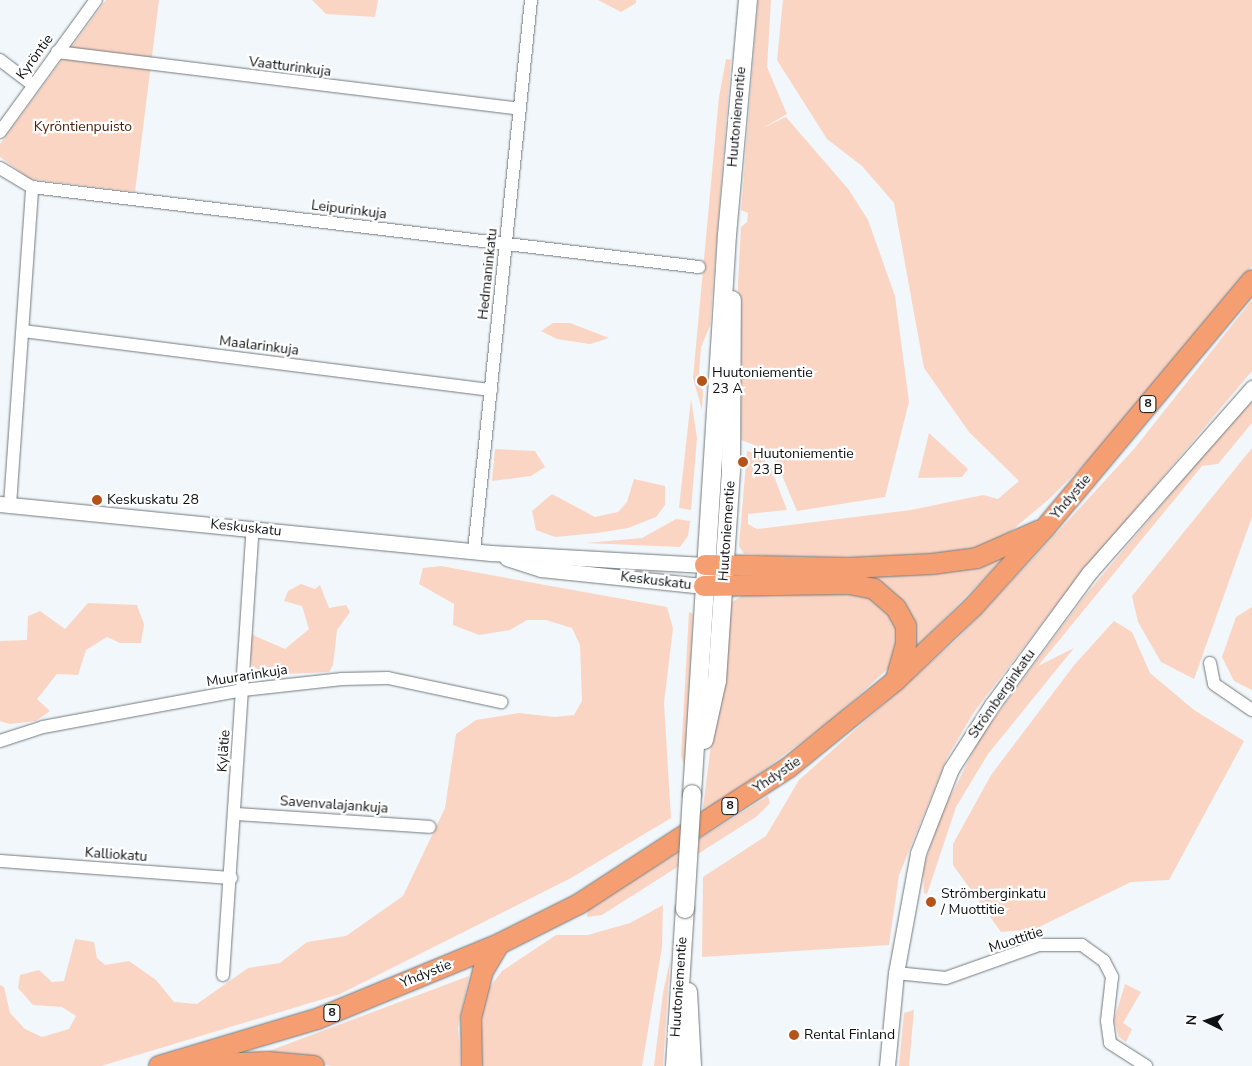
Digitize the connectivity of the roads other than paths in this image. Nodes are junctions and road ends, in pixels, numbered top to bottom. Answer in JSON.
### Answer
{"nodes":[{"id":1,"x":96,"y":0,"type":"edge"},
{"id":2,"x":531,"y":0,"type":"edge"},
{"id":3,"x":748,"y":0,"type":"edge"},
{"id":4,"x":56,"y":52,"type":"junction"},
{"id":5,"x":0,"y":60,"type":"edge"},
{"id":6,"x":33,"y":85,"type":"junction"},
{"id":7,"x":520,"y":109,"type":"junction"},
{"id":8,"x":0,"y":132,"type":"edge"},
{"id":9,"x":0,"y":168,"type":"edge"},
{"id":10,"x":32,"y":187,"type":"junction"},
{"id":11,"x":727,"y":235,"type":"junction"},
{"id":12,"x":506,"y":244,"type":"junction"},
{"id":13,"x":699,"y":267,"type":"dead end"},
{"id":14,"x":1252,"y":280,"type":"edge"},
{"id":15,"x":24,"y":331,"type":"junction"},
{"id":16,"x":1252,"y":388,"type":"edge"},
{"id":17,"x":491,"y":390,"type":"junction"},
{"id":18,"x":5,"y":504,"type":"edge"},
{"id":19,"x":1045,"y":528,"type":"junction"},
{"id":20,"x":253,"y":529,"type":"junction"},
{"id":21,"x":474,"y":551,"type":"junction"},
{"id":22,"x":491,"y":553,"type":"junction"},
{"id":23,"x":705,"y":565,"type":"junction"},
{"id":24,"x":725,"y":566,"type":"junction"},
{"id":25,"x":714,"y":587,"type":"junction"},
{"id":26,"x":1210,"y":663,"type":"dead end"},
{"id":27,"x":895,"y":681,"type":"junction"},
{"id":28,"x":243,"y":690,"type":"junction"},
{"id":29,"x":501,"y":702,"type":"dead end"},
{"id":30,"x":1252,"y":710,"type":"edge"},
{"id":31,"x":0,"y":741,"type":"edge"},
{"id":32,"x":235,"y":814,"type":"junction"},
{"id":33,"x":430,"y":827,"type":"dead end"},
{"id":34,"x":0,"y":862,"type":"edge"},
{"id":35,"x":230,"y":878,"type":"junction"},
{"id":36,"x":685,"y":909,"type":"junction"},
{"id":37,"x":499,"y":944,"type":"junction"},
{"id":38,"x":896,"y":973,"type":"junction"},
{"id":39,"x":223,"y":975,"type":"dead end"},
{"id":40,"x":160,"y":1066,"type":"edge"},
{"id":41,"x":314,"y":1066,"type":"edge"},
{"id":42,"x":472,"y":1066,"type":"edge"},
{"id":43,"x":675,"y":1066,"type":"edge"},
{"id":44,"x":692,"y":1066,"type":"edge"},
{"id":45,"x":887,"y":1066,"type":"edge"},
{"id":46,"x":1146,"y":1066,"type":"edge"}],
"edges":[{"from":1,"to":4,"type":"street","name":"Kyröntie"},
{"from":2,"to":7,"type":"street","name":"Hedmaninkatu"},
{"from":3,"to":11,"type":"main road","name":"Huutoniementie"},
{"from":4,"to":6,"type":"street","name":"Kyröntie"},
{"from":4,"to":7,"type":"street","name":"Vaatturinkuja"},
{"from":5,"to":6,"type":"street"},
{"from":6,"to":8,"type":"street","name":"Kyröntie"},
{"from":7,"to":12,"type":"street","name":"Hedmaninkatu"},
{"from":9,"to":10,"type":"street","name":"Leipurinkuja"},
{"from":10,"to":12,"type":"street","name":"Leipurinkuja"},
{"from":10,"to":15,"type":"street"},
{"from":11,"to":23,"type":"main road","name":"Huutoniementie"},
{"from":11,"to":24,"type":"main road","name":"Huutoniementie"},
{"from":12,"to":13,"type":"street","name":"Leipurinkuja"},
{"from":12,"to":17,"type":"street","name":"Hedmaninkatu"},
{"from":14,"to":19,"type":"highway","name":"Yhdystie","number":"8"},
{"from":15,"to":17,"type":"street","name":"Maalarinkuja"},
{"from":15,"to":18,"type":"street"},
{"from":16,"to":38,"type":"street","name":"Strömberginkatu"},
{"from":17,"to":21,"type":"street","name":"Hedmaninkatu"},
{"from":18,"to":20,"type":"street","name":"Keskuskatu"},
{"from":19,"to":24,"type":"highway"},
{"from":19,"to":27,"type":"highway","name":"Yhdystie","number":"8"},
{"from":20,"to":21,"type":"street","name":"Keskuskatu"},
{"from":20,"to":28,"type":"street","name":"Kylätie"},
{"from":21,"to":22,"type":"street","name":"Keskuskatu"},
{"from":22,"to":23,"type":"street","name":"Keskuskatu"},
{"from":22,"to":25,"type":"street","name":"Keskuskatu"},
{"from":23,"to":24,"type":"highway"},
{"from":23,"to":25,"type":"main road","name":"Huutoniementie"},
{"from":24,"to":25,"type":"main road","name":"Huutoniementie"},
{"from":25,"to":27,"type":"highway"},
{"from":25,"to":36,"type":"main road","name":"Huutoniementie","bridge":true},
{"from":26,"to":30,"type":"street"},
{"from":27,"to":37,"type":"highway","name":"Yhdystie","number":"8"},
{"from":28,"to":29,"type":"street","name":"Muurarinkuja"},
{"from":28,"to":31,"type":"street","name":"Muurarinkuja"},
{"from":28,"to":32,"type":"street","name":"Kylätie"},
{"from":32,"to":33,"type":"street","name":"Savenvalajankuja"},
{"from":32,"to":35,"type":"street","name":"Kylätie"},
{"from":34,"to":35,"type":"street","name":"Kalliokatu"},
{"from":35,"to":39,"type":"street","name":"Kylätie"},
{"from":36,"to":43,"type":"main road","name":"Huutoniementie"},
{"from":36,"to":44,"type":"main road","name":"Huutoniementie"},
{"from":37,"to":40,"type":"highway","name":"Yhdystie","number":"8"},
{"from":37,"to":42,"type":"highway"},
{"from":38,"to":45,"type":"street","name":"Strömberginkatu"},
{"from":38,"to":46,"type":"street","name":"Muottitie"},
{"from":40,"to":41,"type":"highway"}]}
